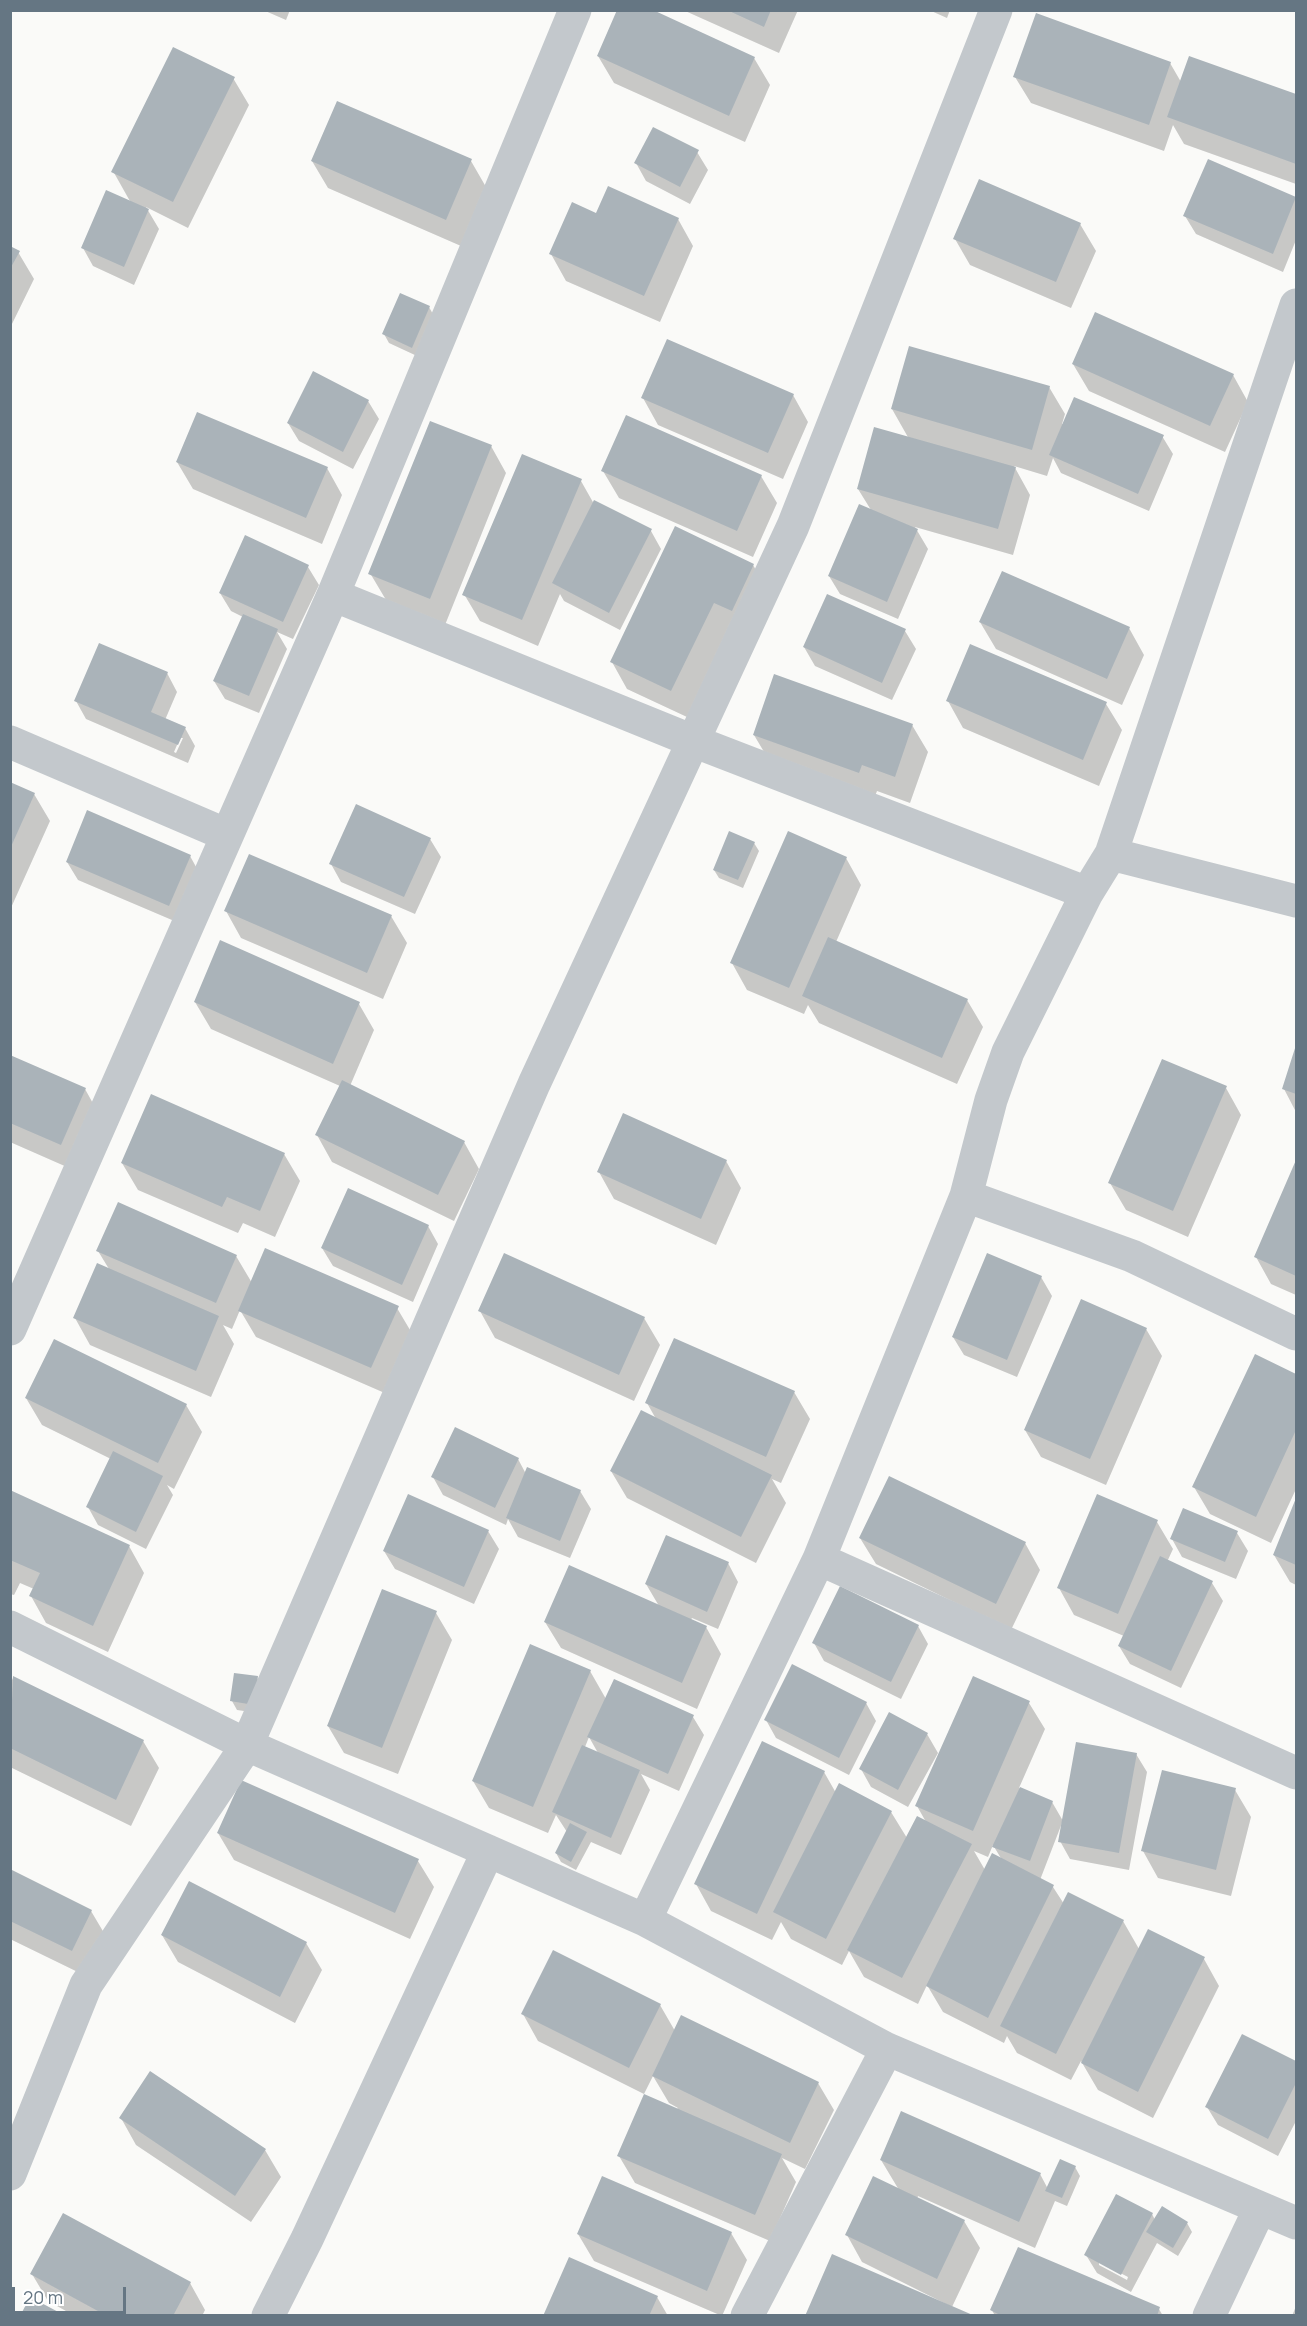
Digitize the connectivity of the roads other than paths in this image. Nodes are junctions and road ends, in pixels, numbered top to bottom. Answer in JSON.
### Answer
{"nodes":[{"id":1,"x":575,"y":10,"type":"edge"},
{"id":2,"x":996,"y":10,"type":"edge"},
{"id":3,"x":1296,"y":305,"type":"edge"},
{"id":4,"x":333,"y":595,"type":"junction"},
{"id":5,"x":693,"y":741,"type":"junction"},
{"id":6,"x":10,"y":742,"type":"edge"},
{"id":7,"x":227,"y":835,"type":"junction"},
{"id":8,"x":1111,"y":854,"type":"junction"},
{"id":9,"x":1088,"y":893,"type":"junction"},
{"id":10,"x":1296,"y":901,"type":"edge"},
{"id":11,"x":966,"y":1196,"type":"junction"},
{"id":12,"x":10,"y":1329,"type":"edge"},
{"id":13,"x":1296,"y":1334,"type":"edge"},
{"id":14,"x":819,"y":1559,"type":"junction"},
{"id":15,"x":10,"y":1627,"type":"edge"},
{"id":16,"x":246,"y":1745,"type":"junction"},
{"id":17,"x":1296,"y":1773,"type":"edge"},
{"id":18,"x":488,"y":1851,"type":"junction"},
{"id":19,"x":645,"y":1920,"type":"junction"},
{"id":20,"x":887,"y":2049,"type":"junction"},
{"id":21,"x":10,"y":2174,"type":"edge"},
{"id":22,"x":10,"y":2182,"type":"edge"},
{"id":23,"x":10,"y":2187,"type":"edge"},
{"id":24,"x":1260,"y":2208,"type":"junction"},
{"id":25,"x":1296,"y":2223,"type":"edge"},
{"id":26,"x":268,"y":2316,"type":"edge"},
{"id":27,"x":747,"y":2316,"type":"edge"},
{"id":28,"x":1209,"y":2316,"type":"edge"}],
"edges":[{"from":1,"to":4,"type":"street"},
{"from":2,"to":5,"type":"street"},
{"from":3,"to":8,"type":"street"},
{"from":4,"to":5,"type":"street"},
{"from":4,"to":7,"type":"street"},
{"from":5,"to":9,"type":"street"},
{"from":5,"to":16,"type":"street"},
{"from":6,"to":7,"type":"street"},
{"from":7,"to":12,"type":"street"},
{"from":8,"to":9,"type":"street"},
{"from":8,"to":10,"type":"street"},
{"from":9,"to":11,"type":"street"},
{"from":11,"to":13,"type":"street"},
{"from":11,"to":14,"type":"street"},
{"from":14,"to":17,"type":"street"},
{"from":14,"to":19,"type":"street"},
{"from":15,"to":16,"type":"street"},
{"from":16,"to":18,"type":"street"},
{"from":16,"to":21,"type":"street"},
{"from":18,"to":19,"type":"street"},
{"from":18,"to":26,"type":"street"},
{"from":19,"to":20,"type":"street"},
{"from":20,"to":24,"type":"street"},
{"from":20,"to":27,"type":"street"},
{"from":22,"to":23,"type":"street"},
{"from":24,"to":25,"type":"street"},
{"from":24,"to":28,"type":"street"}]}
